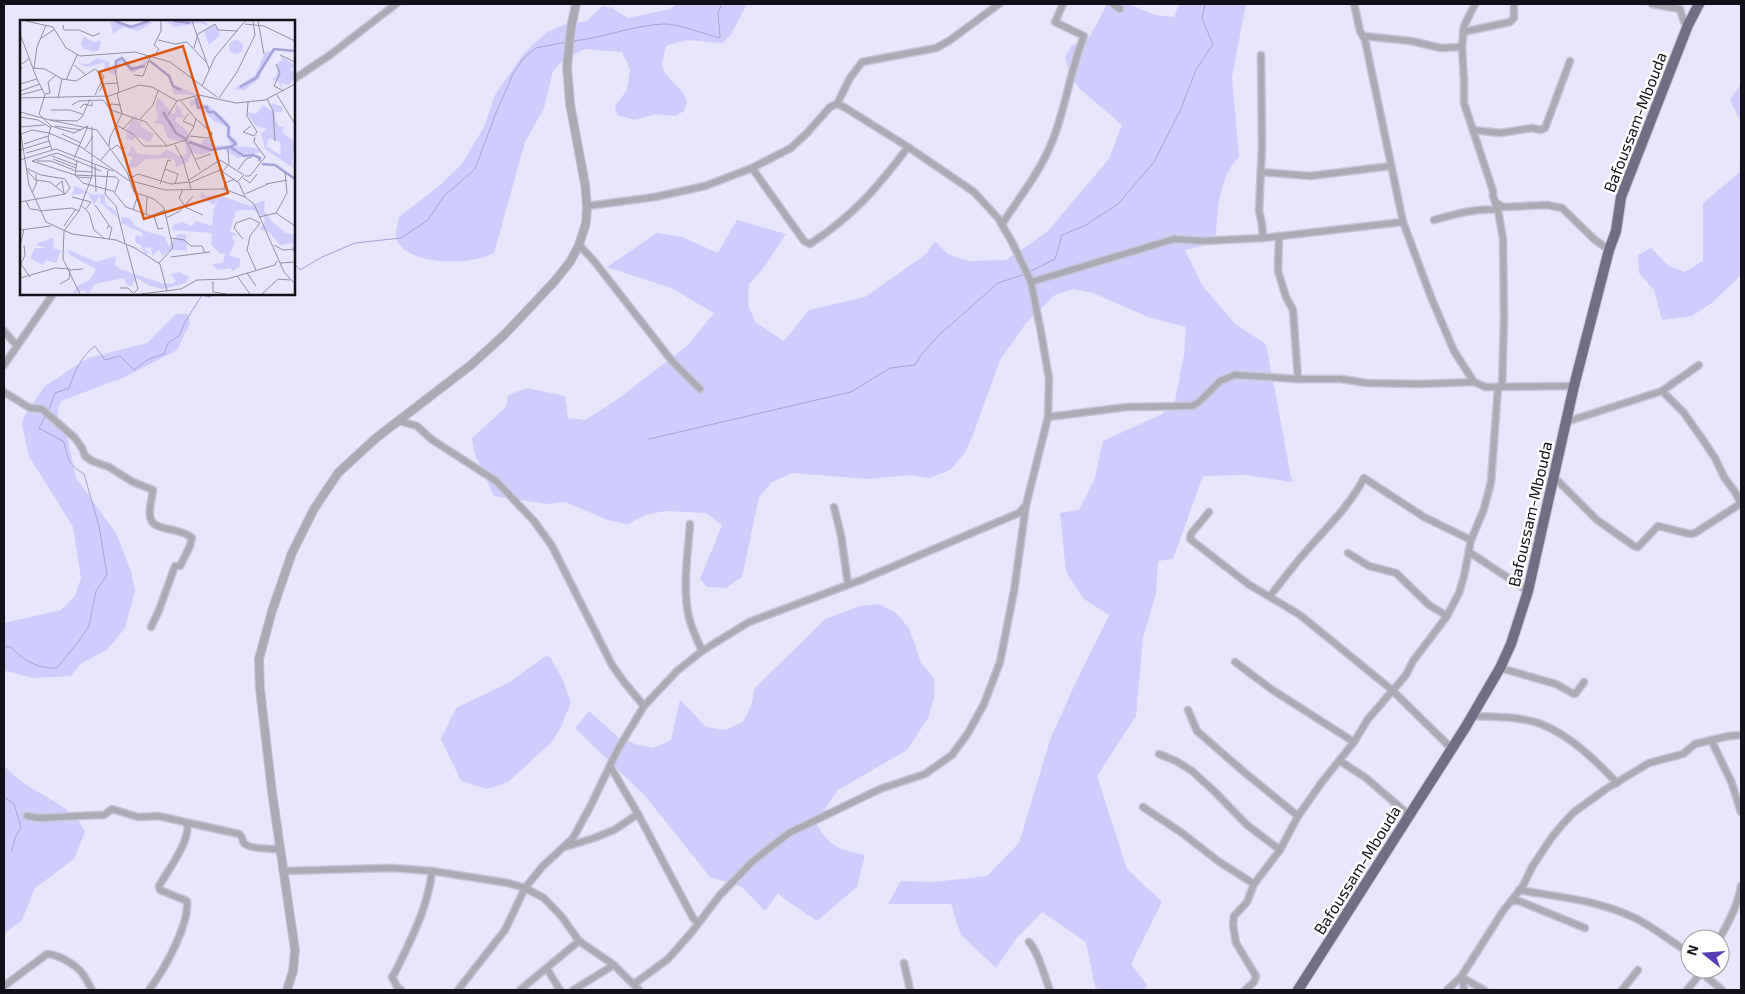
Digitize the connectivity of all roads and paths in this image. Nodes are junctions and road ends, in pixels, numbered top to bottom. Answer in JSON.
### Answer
{"nodes":[{"id":1,"x":396,"y":4,"type":"edge"},
{"id":2,"x":576,"y":4,"type":"edge"},
{"id":3,"x":999,"y":4,"type":"edge"},
{"id":4,"x":1063,"y":4,"type":"edge"},
{"id":5,"x":1113,"y":4,"type":"edge"},
{"id":6,"x":1354,"y":4,"type":"edge"},
{"id":7,"x":1474,"y":4,"type":"edge"},
{"id":8,"x":1514,"y":4,"type":"edge"},
{"id":9,"x":1652,"y":4,"type":"edge"},
{"id":10,"x":1699,"y":4,"type":"edge"},
{"id":11,"x":1120,"y":9,"type":"dead end"},
{"id":12,"x":1688,"y":25,"type":"junction"},
{"id":13,"x":1463,"y":32,"type":"junction"},
{"id":14,"x":1363,"y":36,"type":"junction"},
{"id":15,"x":1462,"y":48,"type":"junction"},
{"id":16,"x":1261,"y":55,"type":"dead end"},
{"id":17,"x":1570,"y":61,"type":"dead end"},
{"id":18,"x":295,"y":78,"type":"edge"},
{"id":19,"x":836,"y":104,"type":"junction"},
{"id":20,"x":1473,"y":130,"type":"junction"},
{"id":21,"x":908,"y":147,"type":"junction"},
{"id":22,"x":1391,"y":166,"type":"junction"},
{"id":23,"x":752,"y":168,"type":"junction"},
{"id":24,"x":1261,"y":172,"type":"junction"},
{"id":25,"x":1495,"y":202,"type":"junction"},
{"id":26,"x":587,"y":206,"type":"junction"},
{"id":27,"x":1498,"y":210,"type":"junction"},
{"id":28,"x":1434,"y":220,"type":"dead end"},
{"id":29,"x":1403,"y":222,"type":"junction"},
{"id":30,"x":1002,"y":224,"type":"junction"},
{"id":31,"x":1279,"y":236,"type":"junction"},
{"id":32,"x":1263,"y":238,"type":"junction"},
{"id":33,"x":579,"y":245,"type":"junction"},
{"id":34,"x":1609,"y":250,"type":"junction"},
{"id":35,"x":1031,"y":282,"type":"junction"},
{"id":36,"x":52,"y":295,"type":"edge"},
{"id":37,"x":4,"y":331,"type":"edge"},
{"id":38,"x":17,"y":346,"type":"junction"},
{"id":39,"x":4,"y":365,"type":"edge"},
{"id":40,"x":1699,"y":365,"type":"dead end"},
{"id":41,"x":1298,"y":379,"type":"junction"},
{"id":42,"x":1474,"y":382,"type":"junction"},
{"id":43,"x":1574,"y":386,"type":"junction"},
{"id":44,"x":1500,"y":387,"type":"junction"},
{"id":45,"x":700,"y":389,"type":"dead end"},
{"id":46,"x":1662,"y":391,"type":"junction"},
{"id":47,"x":4,"y":392,"type":"edge"},
{"id":48,"x":1048,"y":417,"type":"junction"},
{"id":49,"x":399,"y":421,"type":"junction"},
{"id":50,"x":1566,"y":422,"type":"junction"},
{"id":51,"x":1554,"y":477,"type":"junction"},
{"id":52,"x":1740,"y":504,"type":"edge"},
{"id":53,"x":1026,"y":505,"type":"junction"},
{"id":54,"x":834,"y":507,"type":"dead end"},
{"id":55,"x":1210,"y":512,"type":"dead end"},
{"id":56,"x":690,"y":524,"type":"dead end"},
{"id":57,"x":1471,"y":540,"type":"junction"},
{"id":58,"x":1469,"y":552,"type":"junction"},
{"id":59,"x":1348,"y":553,"type":"dead end"},
{"id":60,"x":848,"y":584,"type":"junction"},
{"id":61,"x":1528,"y":590,"type":"junction"},
{"id":62,"x":1270,"y":596,"type":"junction"},
{"id":63,"x":1446,"y":616,"type":"junction"},
{"id":64,"x":151,"y":627,"type":"dead end"},
{"id":65,"x":702,"y":651,"type":"junction"},
{"id":66,"x":1235,"y":662,"type":"dead end"},
{"id":67,"x":1500,"y":668,"type":"junction"},
{"id":68,"x":1584,"y":682,"type":"dead end"},
{"id":69,"x":1392,"y":690,"type":"junction"},
{"id":70,"x":644,"y":706,"type":"junction"},
{"id":71,"x":1188,"y":710,"type":"dead end"},
{"id":72,"x":1472,"y":716,"type":"junction"},
{"id":73,"x":1741,"y":736,"type":"edge"},
{"id":74,"x":1711,"y":740,"type":"junction"},
{"id":75,"x":1354,"y":742,"type":"junction"},
{"id":76,"x":1451,"y":748,"type":"junction"},
{"id":77,"x":1158,"y":754,"type":"dead end"},
{"id":78,"x":1340,"y":762,"type":"junction"},
{"id":79,"x":610,"y":766,"type":"junction"},
{"id":80,"x":1617,"y":783,"type":"junction"},
{"id":81,"x":1142,"y":807,"type":"dead end"},
{"id":82,"x":1741,"y":812,"type":"edge"},
{"id":83,"x":638,"y":814,"type":"junction"},
{"id":84,"x":1409,"y":815,"type":"junction"},
{"id":85,"x":27,"y":816,"type":"dead end"},
{"id":86,"x":1298,"y":816,"type":"junction"},
{"id":87,"x":187,"y":824,"type":"junction"},
{"id":88,"x":564,"y":847,"type":"junction"},
{"id":89,"x":280,"y":849,"type":"junction"},
{"id":90,"x":1280,"y":850,"type":"junction"},
{"id":91,"x":284,"y":871,"type":"junction"},
{"id":92,"x":432,"y":871,"type":"junction"},
{"id":93,"x":1254,"y":884,"type":"junction"},
{"id":94,"x":1741,"y":886,"type":"edge"},
{"id":95,"x":525,"y":888,"type":"junction"},
{"id":96,"x":1519,"y":890,"type":"junction"},
{"id":97,"x":1511,"y":901,"type":"junction"},
{"id":98,"x":695,"y":920,"type":"junction"},
{"id":99,"x":1585,"y":928,"type":"dead end"},
{"id":100,"x":1725,"y":929,"type":"edge"},
{"id":101,"x":580,"y":941,"type":"junction"},
{"id":102,"x":1029,"y":942,"type":"dead end"},
{"id":103,"x":1680,"y":947,"type":"edge"},
{"id":104,"x":904,"y":963,"type":"dead end"},
{"id":105,"x":614,"y":965,"type":"junction"},
{"id":106,"x":546,"y":969,"type":"junction"},
{"id":107,"x":1638,"y":970,"type":"dead end"},
{"id":108,"x":1462,"y":977,"type":"junction"},
{"id":109,"x":1696,"y":979,"type":"edge"},
{"id":110,"x":1711,"y":979,"type":"edge"},
{"id":111,"x":634,"y":984,"type":"junction"},
{"id":112,"x":4,"y":986,"type":"edge"},
{"id":113,"x":92,"y":990,"type":"edge"},
{"id":114,"x":149,"y":990,"type":"edge"},
{"id":115,"x":287,"y":990,"type":"edge"},
{"id":116,"x":401,"y":990,"type":"edge"},
{"id":117,"x":458,"y":990,"type":"edge"},
{"id":118,"x":520,"y":990,"type":"edge"},
{"id":119,"x":560,"y":990,"type":"edge"},
{"id":120,"x":573,"y":990,"type":"edge"},
{"id":121,"x":639,"y":990,"type":"edge"},
{"id":122,"x":910,"y":990,"type":"edge"},
{"id":123,"x":1050,"y":990,"type":"edge"},
{"id":124,"x":1245,"y":990,"type":"edge"},
{"id":125,"x":1298,"y":990,"type":"edge"},
{"id":126,"x":1447,"y":990,"type":"edge"},
{"id":127,"x":1464,"y":990,"type":"edge"},
{"id":128,"x":1484,"y":990,"type":"edge"},
{"id":129,"x":1622,"y":990,"type":"edge"},
{"id":130,"x":1687,"y":990,"type":"edge"},
{"id":131,"x":1722,"y":990,"type":"edge"}],
"edges":[{"from":1,"to":18,"type":"street"},
{"from":2,"to":26,"type":"street"},
{"from":3,"to":19,"type":"street"},
{"from":4,"to":30,"type":"street"},
{"from":5,"to":11,"type":"street"},
{"from":6,"to":14,"type":"street"},
{"from":7,"to":13,"type":"street"},
{"from":8,"to":13,"type":"street"},
{"from":9,"to":12,"type":"street"},
{"from":10,"to":12,"type":"highway","name":"Bafoussam-Mbouda"},
{"from":12,"to":34,"type":"highway","name":"Bafoussam-Mbouda"},
{"from":13,"to":15,"type":"street"},
{"from":14,"to":15,"type":"street"},
{"from":14,"to":22,"type":"street"},
{"from":15,"to":20,"type":"street"},
{"from":16,"to":24,"type":"street"},
{"from":17,"to":20,"type":"street"},
{"from":19,"to":21,"type":"street"},
{"from":19,"to":23,"type":"street"},
{"from":20,"to":25,"type":"street"},
{"from":21,"to":23,"type":"street"},
{"from":21,"to":30,"type":"street"},
{"from":22,"to":24,"type":"street"},
{"from":22,"to":29,"type":"street"},
{"from":23,"to":26,"type":"street"},
{"from":24,"to":32,"type":"street"},
{"from":25,"to":27,"type":"street"},
{"from":25,"to":34,"type":"street"},
{"from":26,"to":33,"type":"street"},
{"from":27,"to":28,"type":"street"},
{"from":27,"to":44,"type":"street"},
{"from":29,"to":31,"type":"street"},
{"from":29,"to":42,"type":"street"},
{"from":30,"to":35,"type":"street"},
{"from":31,"to":32,"type":"street"},
{"from":31,"to":41,"type":"street"},
{"from":32,"to":35,"type":"street"},
{"from":33,"to":45,"type":"street"},
{"from":33,"to":49,"type":"street"},
{"from":34,"to":43,"type":"highway","name":"Bafoussam-Mbouda"},
{"from":35,"to":48,"type":"street"},
{"from":36,"to":38,"type":"street"},
{"from":37,"to":38,"type":"street"},
{"from":38,"to":39,"type":"street"},
{"from":40,"to":46,"type":"street"},
{"from":41,"to":42,"type":"street"},
{"from":41,"to":48,"type":"street"},
{"from":42,"to":44,"type":"street"},
{"from":43,"to":44,"type":"street"},
{"from":43,"to":50,"type":"highway","name":"Bafoussam-Mbouda"},
{"from":44,"to":57,"type":"street"},
{"from":46,"to":50,"type":"street"},
{"from":46,"to":52,"type":"street"},
{"from":47,"to":64,"type":"street"},
{"from":48,"to":53,"type":"street"},
{"from":49,"to":70,"type":"street"},
{"from":49,"to":89,"type":"street"},
{"from":50,"to":51,"type":"highway","name":"Bafoussam-Mbouda"},
{"from":51,"to":52,"type":"street"},
{"from":51,"to":61,"type":"highway","name":"Bafoussam-Mbouda"},
{"from":53,"to":60,"type":"street"},
{"from":53,"to":98,"type":"street"},
{"from":54,"to":60,"type":"street"},
{"from":55,"to":62,"type":"street"},
{"from":56,"to":65,"type":"street"},
{"from":57,"to":58,"type":"street"},
{"from":57,"to":62,"type":"street"},
{"from":58,"to":61,"type":"street"},
{"from":58,"to":63,"type":"street"},
{"from":59,"to":63,"type":"street"},
{"from":60,"to":65,"type":"street"},
{"from":61,"to":67,"type":"highway","name":"Bafoussam-Mbouda"},
{"from":62,"to":69,"type":"street"},
{"from":63,"to":69,"type":"street"},
{"from":65,"to":70,"type":"street"},
{"from":66,"to":75,"type":"street"},
{"from":67,"to":68,"type":"street"},
{"from":67,"to":72,"type":"highway","name":"Bafoussam-Mbouda"},
{"from":69,"to":75,"type":"street"},
{"from":69,"to":76,"type":"street"},
{"from":70,"to":79,"type":"street"},
{"from":71,"to":86,"type":"street"},
{"from":72,"to":76,"type":"highway","name":"Bafoussam-Mbouda"},
{"from":72,"to":80,"type":"street"},
{"from":73,"to":74,"type":"street"},
{"from":74,"to":80,"type":"street"},
{"from":74,"to":82,"type":"street"},
{"from":75,"to":78,"type":"street"},
{"from":76,"to":84,"type":"highway","name":"Bafoussam-Mbouda"},
{"from":77,"to":90,"type":"street"},
{"from":78,"to":84,"type":"street"},
{"from":78,"to":86,"type":"street"},
{"from":79,"to":83,"type":"street"},
{"from":79,"to":88,"type":"street"},
{"from":80,"to":96,"type":"street"},
{"from":81,"to":93,"type":"street"},
{"from":83,"to":88,"type":"street"},
{"from":83,"to":98,"type":"street"},
{"from":84,"to":125,"type":"highway","name":"Bafoussam-Mbouda"},
{"from":85,"to":87,"type":"street"},
{"from":86,"to":90,"type":"street"},
{"from":87,"to":89,"type":"street"},
{"from":87,"to":114,"type":"street"},
{"from":88,"to":95,"type":"street"},
{"from":89,"to":91,"type":"street"},
{"from":90,"to":93,"type":"street"},
{"from":91,"to":92,"type":"street"},
{"from":91,"to":115,"type":"street"},
{"from":92,"to":95,"type":"street"},
{"from":92,"to":116,"type":"street"},
{"from":93,"to":124,"type":"street"},
{"from":94,"to":100,"type":"street"},
{"from":95,"to":101,"type":"street"},
{"from":95,"to":117,"type":"street"},
{"from":96,"to":97,"type":"street"},
{"from":96,"to":103,"type":"street"},
{"from":97,"to":99,"type":"street"},
{"from":97,"to":108,"type":"street"},
{"from":98,"to":111,"type":"street"},
{"from":101,"to":105,"type":"street"},
{"from":101,"to":106,"type":"street"},
{"from":102,"to":123,"type":"street"},
{"from":104,"to":122,"type":"street"},
{"from":105,"to":111,"type":"street"},
{"from":105,"to":120,"type":"street"},
{"from":106,"to":118,"type":"street"},
{"from":106,"to":119,"type":"street"},
{"from":107,"to":129,"type":"street"},
{"from":108,"to":126,"type":"street"},
{"from":108,"to":127,"type":"street"},
{"from":108,"to":128,"type":"street"},
{"from":109,"to":130,"type":"street"},
{"from":110,"to":131,"type":"street"},
{"from":111,"to":121,"type":"street"},
{"from":112,"to":113,"type":"street"}]}
